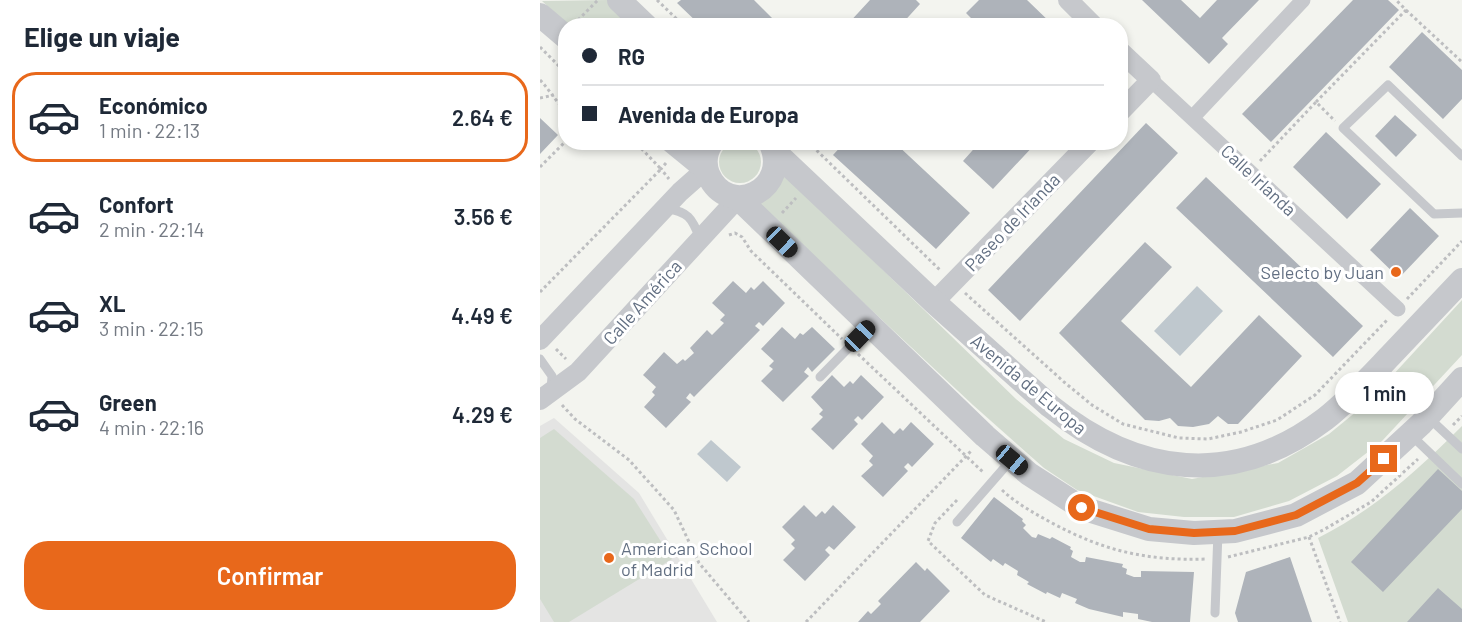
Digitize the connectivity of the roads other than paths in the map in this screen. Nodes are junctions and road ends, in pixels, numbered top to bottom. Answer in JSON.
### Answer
{"nodes":[{"id":1,"x":1068,"y":0,"type":"edge"},
{"id":2,"x":1303,"y":0,"type":"edge"},
{"id":3,"x":540,"y":15,"type":"edge"},
{"id":4,"x":1086,"y":18,"type":"edge"},
{"id":5,"x":558,"y":31,"type":"edge"},
{"id":6,"x":1128,"y":58,"type":"edge"},
{"id":7,"x":1151,"y":80,"type":"junction"},
{"id":8,"x":1128,"y":104,"type":"edge"},
{"id":9,"x":1192,"y":118,"type":"junction"},
{"id":10,"x":683,"y":150,"type":"edge"},
{"id":11,"x":709,"y":150,"type":"edge"},
{"id":12,"x":773,"y":150,"type":"edge"},
{"id":13,"x":775,"y":150,"type":"edge"},
{"id":14,"x":1082,"y":150,"type":"edge"},
{"id":15,"x":1462,"y":156,"type":"edge"},
{"id":16,"x":706,"y":169,"type":"junction"},
{"id":17,"x":738,"y":198,"type":"junction"},
{"id":18,"x":664,"y":208,"type":"junction"},
{"id":19,"x":1462,"y":213,"type":"edge"},
{"id":20,"x":699,"y":239,"type":"junction"},
{"id":21,"x":1462,"y":280,"type":"edge"},
{"id":22,"x":934,"y":302,"type":"junction"},
{"id":23,"x":1398,"y":309,"type":"road end"},
{"id":24,"x":870,"y":326,"type":"junction"},
{"id":25,"x":542,"y":339,"type":"edge"},
{"id":26,"x":540,"y":359,"type":"edge"},
{"id":27,"x":820,"y":377,"type":"dead end"},
{"id":28,"x":1462,"y":379,"type":"edge"},
{"id":29,"x":545,"y":397,"type":"edge"},
{"id":30,"x":1428,"y":417,"type":"junction"},
{"id":31,"x":1410,"y":434,"type":"junction"},
{"id":32,"x":1462,"y":449,"type":"edge"},
{"id":33,"x":1012,"y":460,"type":"junction"},
{"id":34,"x":1462,"y":484,"type":"edge"},
{"id":35,"x":957,"y":522,"type":"dead end"},
{"id":36,"x":1218,"y":532,"type":"junction"},
{"id":37,"x":1215,"y":613,"type":"dead end"}],
"edges":[{"from":1,"to":4,"type":"street"},
{"from":2,"to":9,"type":"street"},
{"from":3,"to":5,"type":"street"},
{"from":6,"to":7,"type":"street","name":"Calle Irlanda"},
{"from":7,"to":8,"type":"street"},
{"from":7,"to":9,"type":"street","name":"Calle Irlanda"},
{"from":9,"to":23,"type":"street","name":"Calle Irlanda"},
{"from":10,"to":16,"type":"street"},
{"from":11,"to":16,"type":"street"},
{"from":12,"to":17,"type":"street"},
{"from":13,"to":22,"type":"street","name":"Avenida de Europa"},
{"from":14,"to":22,"type":"street","name":"Paseo de Irlanda"},
{"from":15,"to":19,"type":"lane"},
{"from":16,"to":17,"type":"street"},
{"from":16,"to":18,"type":"street"},
{"from":17,"to":20,"type":"street","name":"Calle América"},
{"from":17,"to":24,"type":"street"},
{"from":18,"to":20,"type":"lane"},
{"from":18,"to":25,"type":"street"},
{"from":20,"to":29,"type":"street","name":"Calle América"},
{"from":21,"to":22,"type":"street","name":"Avenida de Europa"},
{"from":24,"to":27,"type":"lane"},
{"from":24,"to":33,"type":"street"},
{"from":26,"to":29,"type":"lane"},
{"from":28,"to":30,"type":"street"},
{"from":30,"to":31,"type":"street"},
{"from":30,"to":32,"type":"lane"},
{"from":31,"to":34,"type":"lane"},
{"from":31,"to":36,"type":"street"},
{"from":33,"to":35,"type":"lane"},
{"from":33,"to":36,"type":"street"},
{"from":36,"to":37,"type":"lane"}]}
